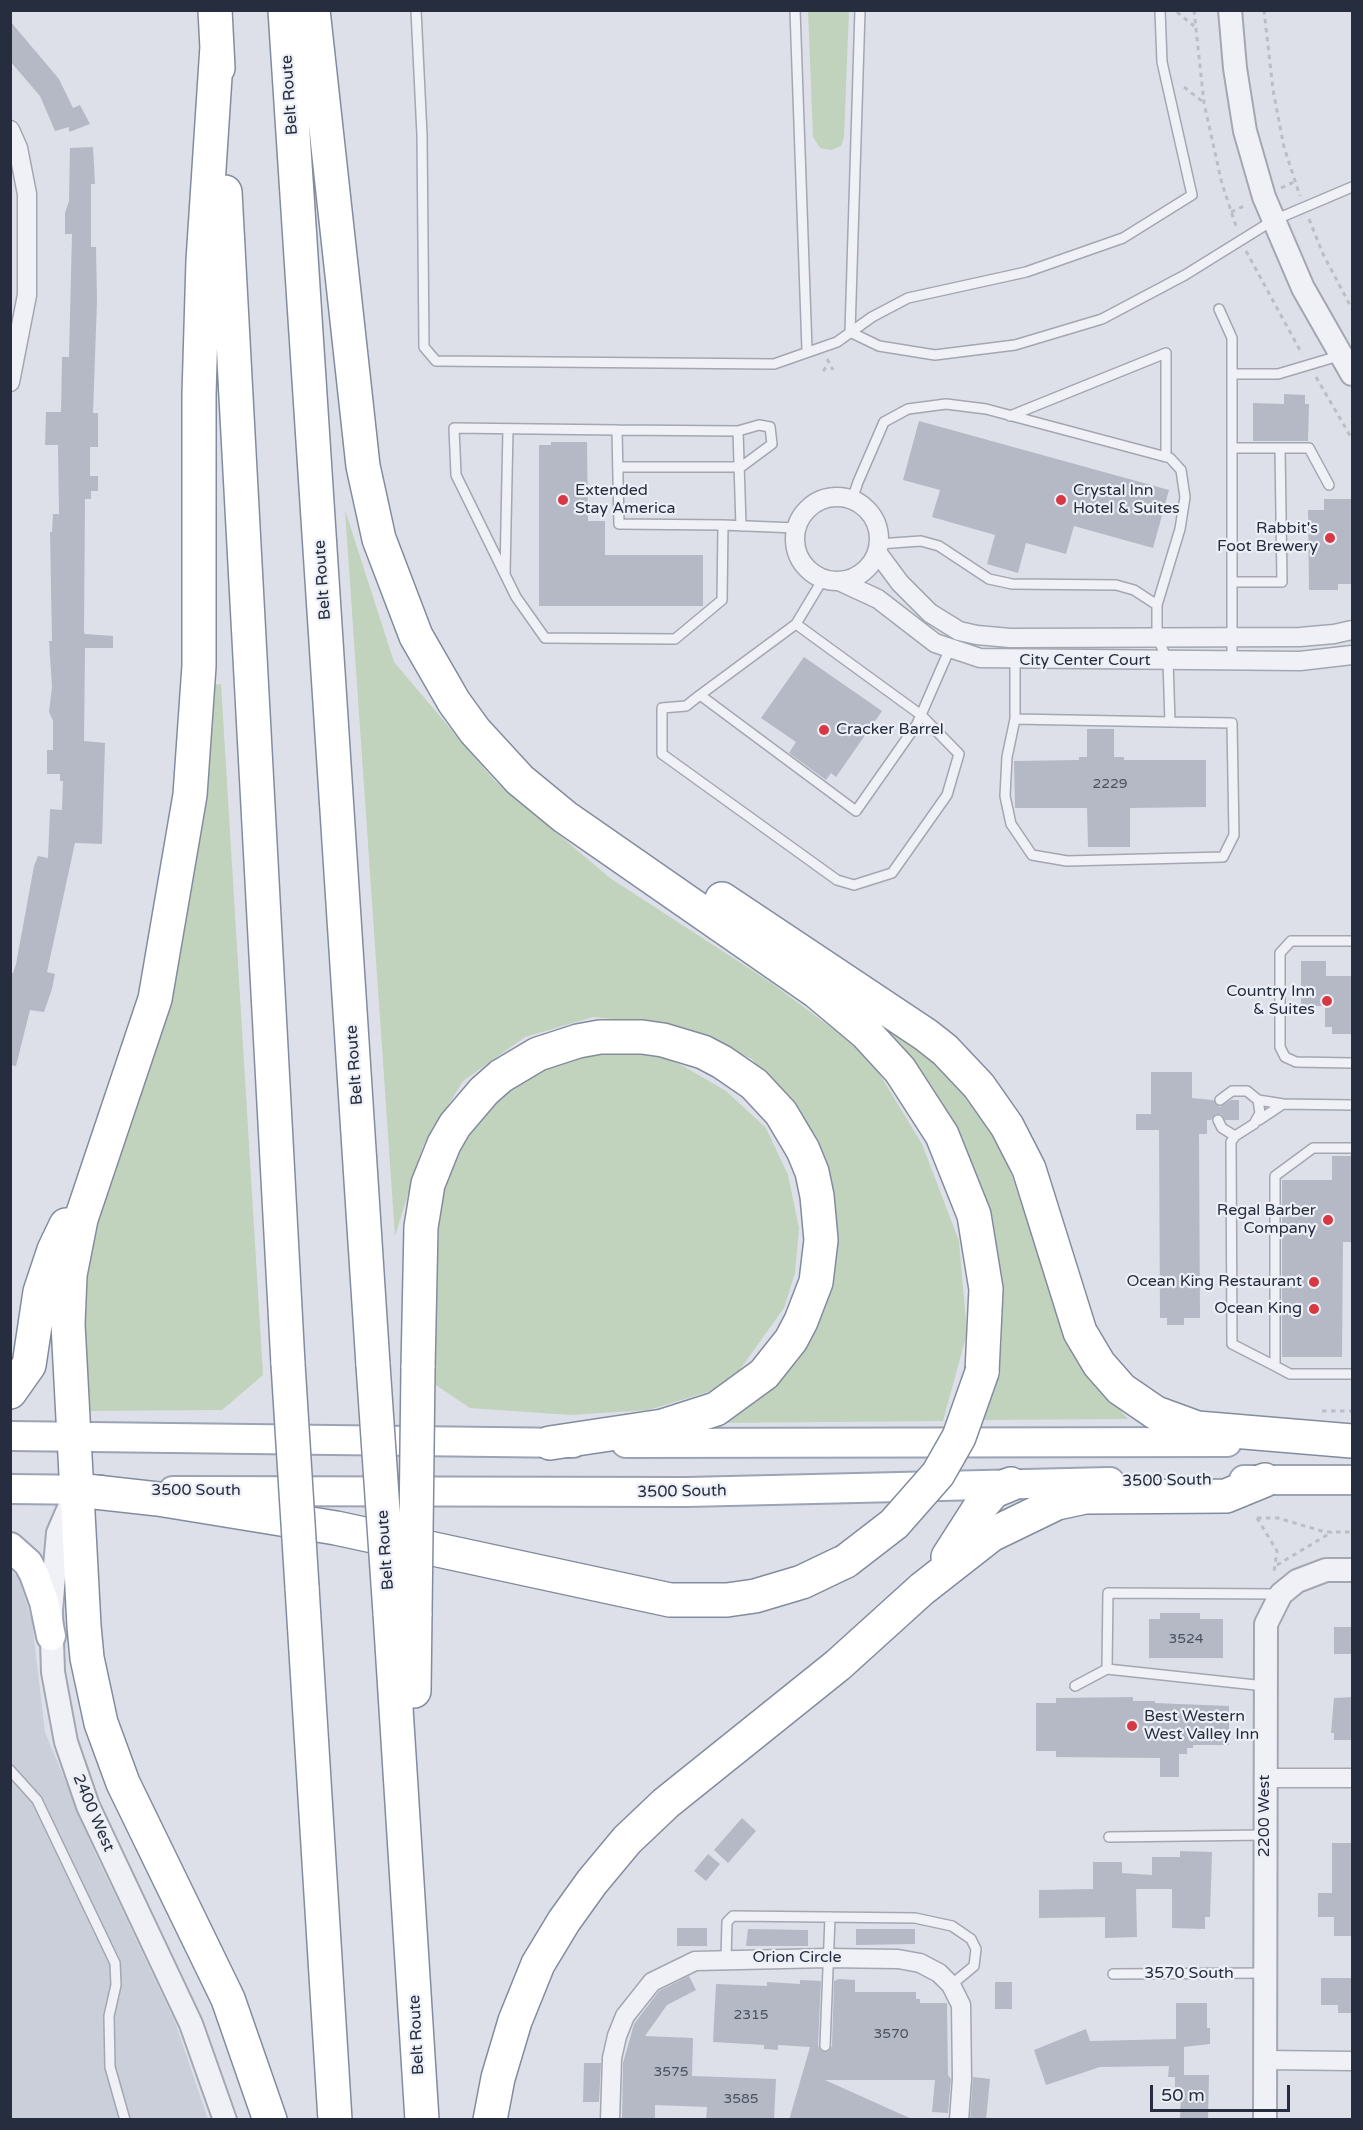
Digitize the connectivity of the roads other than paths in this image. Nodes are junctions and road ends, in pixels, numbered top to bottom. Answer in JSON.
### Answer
{"nodes":[{"id":1,"x":215,"y":10,"type":"edge"},
{"id":2,"x":285,"y":10,"type":"edge"},
{"id":3,"x":312,"y":10,"type":"edge"},
{"id":4,"x":416,"y":10,"type":"edge"},
{"id":5,"x":795,"y":10,"type":"edge"},
{"id":6,"x":860,"y":10,"type":"edge"},
{"id":7,"x":1160,"y":10,"type":"edge"},
{"id":8,"x":1230,"y":10,"type":"edge"},
{"id":9,"x":217,"y":46,"type":"junction"},
{"id":10,"x":10,"y":130,"type":"edge"},
{"id":11,"x":1353,"y":187,"type":"edge"},
{"id":12,"x":1272,"y":221,"type":"junction"},
{"id":13,"x":18,"y":232,"type":"edge"},
{"id":14,"x":1219,"y":309,"type":"dead end"},
{"id":15,"x":850,"y":332,"type":"junction"},
{"id":16,"x":807,"y":351,"type":"junction"},
{"id":17,"x":1347,"y":365,"type":"edge"},
{"id":18,"x":1232,"y":374,"type":"junction"},
{"id":19,"x":10,"y":382,"type":"edge"},
{"id":20,"x":1010,"y":416,"type":"junction"},
{"id":21,"x":508,"y":429,"type":"junction"},
{"id":22,"x":617,"y":430,"type":"junction"},
{"id":23,"x":738,"y":431,"type":"junction"},
{"id":24,"x":1232,"y":448,"type":"junction"},
{"id":25,"x":1280,"y":448,"type":"junction"},
{"id":26,"x":1166,"y":457,"type":"junction"},
{"id":27,"x":618,"y":467,"type":"junction"},
{"id":28,"x":741,"y":467,"type":"junction"},
{"id":29,"x":1329,"y":485,"type":"dead end"},
{"id":30,"x":852,"y":500,"type":"junction"},
{"id":31,"x":723,"y":525,"type":"junction"},
{"id":32,"x":741,"y":526,"type":"junction"},
{"id":33,"x":796,"y":528,"type":"junction"},
{"id":34,"x":877,"y":548,"type":"junction"},
{"id":35,"x":388,"y":561,"type":"junction"},
{"id":36,"x":505,"y":576,"type":"junction"},
{"id":37,"x":831,"y":580,"type":"junction"},
{"id":38,"x":1232,"y":582,"type":"junction"},
{"id":39,"x":1157,"y":605,"type":"junction"},
{"id":40,"x":796,"y":624,"type":"junction"},
{"id":41,"x":1353,"y":630,"type":"edge"},
{"id":42,"x":959,"y":631,"type":"junction"},
{"id":43,"x":1232,"y":637,"type":"junction"},
{"id":44,"x":1157,"y":638,"type":"junction"},
{"id":45,"x":1300,"y":649,"type":"junction"},
{"id":46,"x":949,"y":650,"type":"junction"},
{"id":47,"x":1353,"y":655,"type":"edge"},
{"id":48,"x":1015,"y":660,"type":"junction"},
{"id":49,"x":1168,"y":661,"type":"junction"},
{"id":50,"x":1232,"y":661,"type":"junction"},
{"id":51,"x":700,"y":695,"type":"junction"},
{"id":52,"x":921,"y":715,"type":"junction"},
{"id":53,"x":1015,"y":718,"type":"junction"},
{"id":54,"x":1170,"y":722,"type":"junction"},
{"id":55,"x":1353,"y":941,"type":"edge"},
{"id":56,"x":1353,"y":1063,"type":"edge"},
{"id":57,"x":1220,"y":1100,"type":"dead end"},
{"id":58,"x":1258,"y":1100,"type":"junction"},
{"id":59,"x":1283,"y":1104,"type":"junction"},
{"id":60,"x":1353,"y":1105,"type":"edge"},
{"id":61,"x":1218,"y":1120,"type":"dead end"},
{"id":62,"x":1259,"y":1120,"type":"junction"},
{"id":63,"x":1235,"y":1136,"type":"junction"},
{"id":64,"x":1353,"y":1148,"type":"edge"},
{"id":65,"x":91,"y":1189,"type":"junction"},
{"id":66,"x":1275,"y":1366,"type":"junction"},
{"id":67,"x":1353,"y":1374,"type":"edge"},
{"id":68,"x":10,"y":1392,"type":"edge"},
{"id":69,"x":10,"y":1436,"type":"edge"},
{"id":70,"x":74,"y":1436,"type":"junction"},
{"id":71,"x":1353,"y":1441,"type":"edge"},
{"id":72,"x":550,"y":1443,"type":"junction"},
{"id":73,"x":1264,"y":1480,"type":"junction"},
{"id":74,"x":1353,"y":1480,"type":"edge"},
{"id":75,"x":1011,"y":1484,"type":"junction"},
{"id":76,"x":10,"y":1490,"type":"edge"},
{"id":77,"x":77,"y":1490,"type":"junction"},
{"id":78,"x":10,"y":1547,"type":"edge"},
{"id":79,"x":1353,"y":1570,"type":"edge"},
{"id":80,"x":1277,"y":1584,"type":"junction"},
{"id":81,"x":922,"y":1589,"type":"junction"},
{"id":82,"x":403,"y":1613,"type":"junction"},
{"id":83,"x":51,"y":1636,"type":"junction"},
{"id":84,"x":1107,"y":1669,"type":"junction"},
{"id":85,"x":1075,"y":1686,"type":"dead end"},
{"id":86,"x":1264,"y":1686,"type":"junction"},
{"id":87,"x":10,"y":1770,"type":"edge"},
{"id":88,"x":1264,"y":1778,"type":"junction"},
{"id":89,"x":1353,"y":1778,"type":"edge"},
{"id":90,"x":1265,"y":1834,"type":"junction"},
{"id":91,"x":1109,"y":1837,"type":"dead end"},
{"id":92,"x":830,"y":1917,"type":"junction"},
{"id":93,"x":828,"y":1958,"type":"junction"},
{"id":94,"x":726,"y":1959,"type":"junction"},
{"id":95,"x":1265,"y":1973,"type":"junction"},
{"id":96,"x":1113,"y":1974,"type":"dead end"},
{"id":97,"x":951,"y":1985,"type":"junction"},
{"id":98,"x":825,"y":2046,"type":"dead end"},
{"id":99,"x":1265,"y":2060,"type":"junction"},
{"id":100,"x":1353,"y":2061,"type":"edge"},
{"id":101,"x":125,"y":2120,"type":"edge"},
{"id":102,"x":225,"y":2120,"type":"edge"},
{"id":103,"x":270,"y":2120,"type":"edge"},
{"id":104,"x":335,"y":2120,"type":"edge"},
{"id":105,"x":422,"y":2120,"type":"edge"},
{"id":106,"x":490,"y":2120,"type":"edge"},
{"id":107,"x":610,"y":2120,"type":"edge"},
{"id":108,"x":959,"y":2120,"type":"edge"},
{"id":109,"x":1265,"y":2120,"type":"edge"}],
"edges":[{"from":1,"to":9,"type":"highway"},
{"from":2,"to":82,"type":"highway","name":"Belt Route","bridge":true},
{"from":3,"to":35,"type":"highway"},
{"from":4,"to":16,"type":"lane"},
{"from":5,"to":16,"type":"lane"},
{"from":6,"to":15,"type":"lane"},
{"from":7,"to":15,"type":"lane"},
{"from":8,"to":12,"type":"street"},
{"from":9,"to":65,"type":"highway"},
{"from":9,"to":104,"type":"highway","bridge":true},
{"from":10,"to":13,"type":"street"},
{"from":11,"to":12,"type":"lane"},
{"from":12,"to":15,"type":"lane"},
{"from":12,"to":17,"type":"street"},
{"from":13,"to":19,"type":"street"},
{"from":14,"to":18,"type":"lane"},
{"from":15,"to":16,"type":"lane"},
{"from":17,"to":18,"type":"lane"},
{"from":18,"to":24,"type":"lane"},
{"from":20,"to":26,"type":"lane"},
{"from":20,"to":26,"type":"lane"},
{"from":20,"to":30,"type":"lane"},
{"from":21,"to":22,"type":"lane"},
{"from":21,"to":36,"type":"lane"},
{"from":21,"to":36,"type":"lane"},
{"from":22,"to":23,"type":"lane"},
{"from":22,"to":27,"type":"lane"},
{"from":23,"to":28,"type":"lane"},
{"from":23,"to":28,"type":"lane"},
{"from":24,"to":25,"type":"lane"},
{"from":24,"to":38,"type":"lane"},
{"from":25,"to":29,"type":"lane"},
{"from":25,"to":38,"type":"lane"},
{"from":26,"to":39,"type":"lane"},
{"from":27,"to":28,"type":"lane"},
{"from":27,"to":31,"type":"lane"},
{"from":28,"to":32,"type":"lane"},
{"from":30,"to":33,"type":"street"},
{"from":30,"to":34,"type":"street","name":"City Center Court"},
{"from":31,"to":32,"type":"lane"},
{"from":31,"to":36,"type":"lane"},
{"from":32,"to":33,"type":"lane"},
{"from":33,"to":37,"type":"street","name":"City Center Court"},
{"from":34,"to":37,"type":"street"},
{"from":34,"to":39,"type":"lane"},
{"from":34,"to":42,"type":"street","name":"City Center Court"},
{"from":35,"to":71,"type":"highway"},
{"from":35,"to":77,"type":"highway","bridge":true},
{"from":37,"to":40,"type":"lane"},
{"from":37,"to":46,"type":"street","name":"City Center Court"},
{"from":38,"to":43,"type":"lane"},
{"from":39,"to":44,"type":"lane"},
{"from":40,"to":51,"type":"lane"},
{"from":40,"to":52,"type":"lane"},
{"from":41,"to":45,"type":"street","name":"City Center Court"},
{"from":42,"to":44,"type":"street","name":"City Center Court"},
{"from":42,"to":46,"type":"lane"},
{"from":43,"to":44,"type":"street","name":"City Center Court"},
{"from":43,"to":45,"type":"street","name":"City Center Court"},
{"from":43,"to":50,"type":"lane"},
{"from":44,"to":49,"type":"lane"},
{"from":45,"to":47,"type":"street","name":"City Center Court"},
{"from":45,"to":50,"type":"street","name":"City Center Court"},
{"from":46,"to":48,"type":"street","name":"City Center Court"},
{"from":46,"to":52,"type":"lane"},
{"from":48,"to":49,"type":"street","name":"City Center Court"},
{"from":48,"to":53,"type":"lane"},
{"from":49,"to":50,"type":"street","name":"City Center Court"},
{"from":49,"to":54,"type":"lane"},
{"from":51,"to":52,"type":"lane"},
{"from":51,"to":52,"type":"lane"},
{"from":53,"to":54,"type":"lane"},
{"from":53,"to":54,"type":"lane"},
{"from":55,"to":56,"type":"lane"},
{"from":57,"to":58,"type":"lane"},
{"from":58,"to":59,"type":"lane"},
{"from":58,"to":62,"type":"lane"},
{"from":59,"to":60,"type":"lane"},
{"from":59,"to":62,"type":"lane"},
{"from":61,"to":63,"type":"lane"},
{"from":62,"to":63,"type":"lane"},
{"from":63,"to":66,"type":"lane"},
{"from":64,"to":66,"type":"lane"},
{"from":65,"to":68,"type":"highway"},
{"from":65,"to":70,"type":"highway"},
{"from":66,"to":67,"type":"lane"},
{"from":69,"to":70,"type":"main road"},
{"from":70,"to":72,"type":"main road"},
{"from":70,"to":77,"type":"highway"},
{"from":71,"to":72,"type":"main road"},
{"from":72,"to":82,"type":"highway","bridge":true},
{"from":73,"to":74,"type":"main road","name":"3500 South"},
{"from":73,"to":75,"type":"main road","name":"3500 South"},
{"from":73,"to":81,"type":"highway"},
{"from":75,"to":77,"type":"main road","name":"3500 South"},
{"from":75,"to":81,"type":"highway"},
{"from":76,"to":77,"type":"main road","name":"3500 South"},
{"from":77,"to":83,"type":"street","name":"2400 West"},
{"from":77,"to":103,"type":"highway"},
{"from":78,"to":83,"type":"main road"},
{"from":79,"to":80,"type":"street","name":"2200 West"},
{"from":80,"to":84,"type":"lane"},
{"from":80,"to":86,"type":"street","name":"2200 West"},
{"from":81,"to":106,"type":"highway"},
{"from":82,"to":105,"type":"highway","name":"Belt Route"},
{"from":83,"to":102,"type":"street","name":"2400 West"},
{"from":84,"to":85,"type":"lane"},
{"from":84,"to":86,"type":"lane"},
{"from":86,"to":88,"type":"street","name":"2200 West"},
{"from":87,"to":101,"type":"lane"},
{"from":88,"to":89,"type":"street"},
{"from":88,"to":90,"type":"street","name":"2200 West"},
{"from":90,"to":91,"type":"lane"},
{"from":90,"to":95,"type":"street","name":"2200 West"},
{"from":92,"to":93,"type":"lane"},
{"from":92,"to":94,"type":"lane"},
{"from":92,"to":97,"type":"lane"},
{"from":93,"to":94,"type":"street","name":"Orion Circle"},
{"from":93,"to":97,"type":"street","name":"Orion Circle"},
{"from":93,"to":98,"type":"lane"},
{"from":94,"to":107,"type":"street","name":"Orion Circle"},
{"from":95,"to":96,"type":"lane","name":"3570 South"},
{"from":95,"to":99,"type":"street","name":"2200 West"},
{"from":97,"to":108,"type":"street"},
{"from":99,"to":100,"type":"street"},
{"from":99,"to":109,"type":"street","name":"2200 West"}]}
